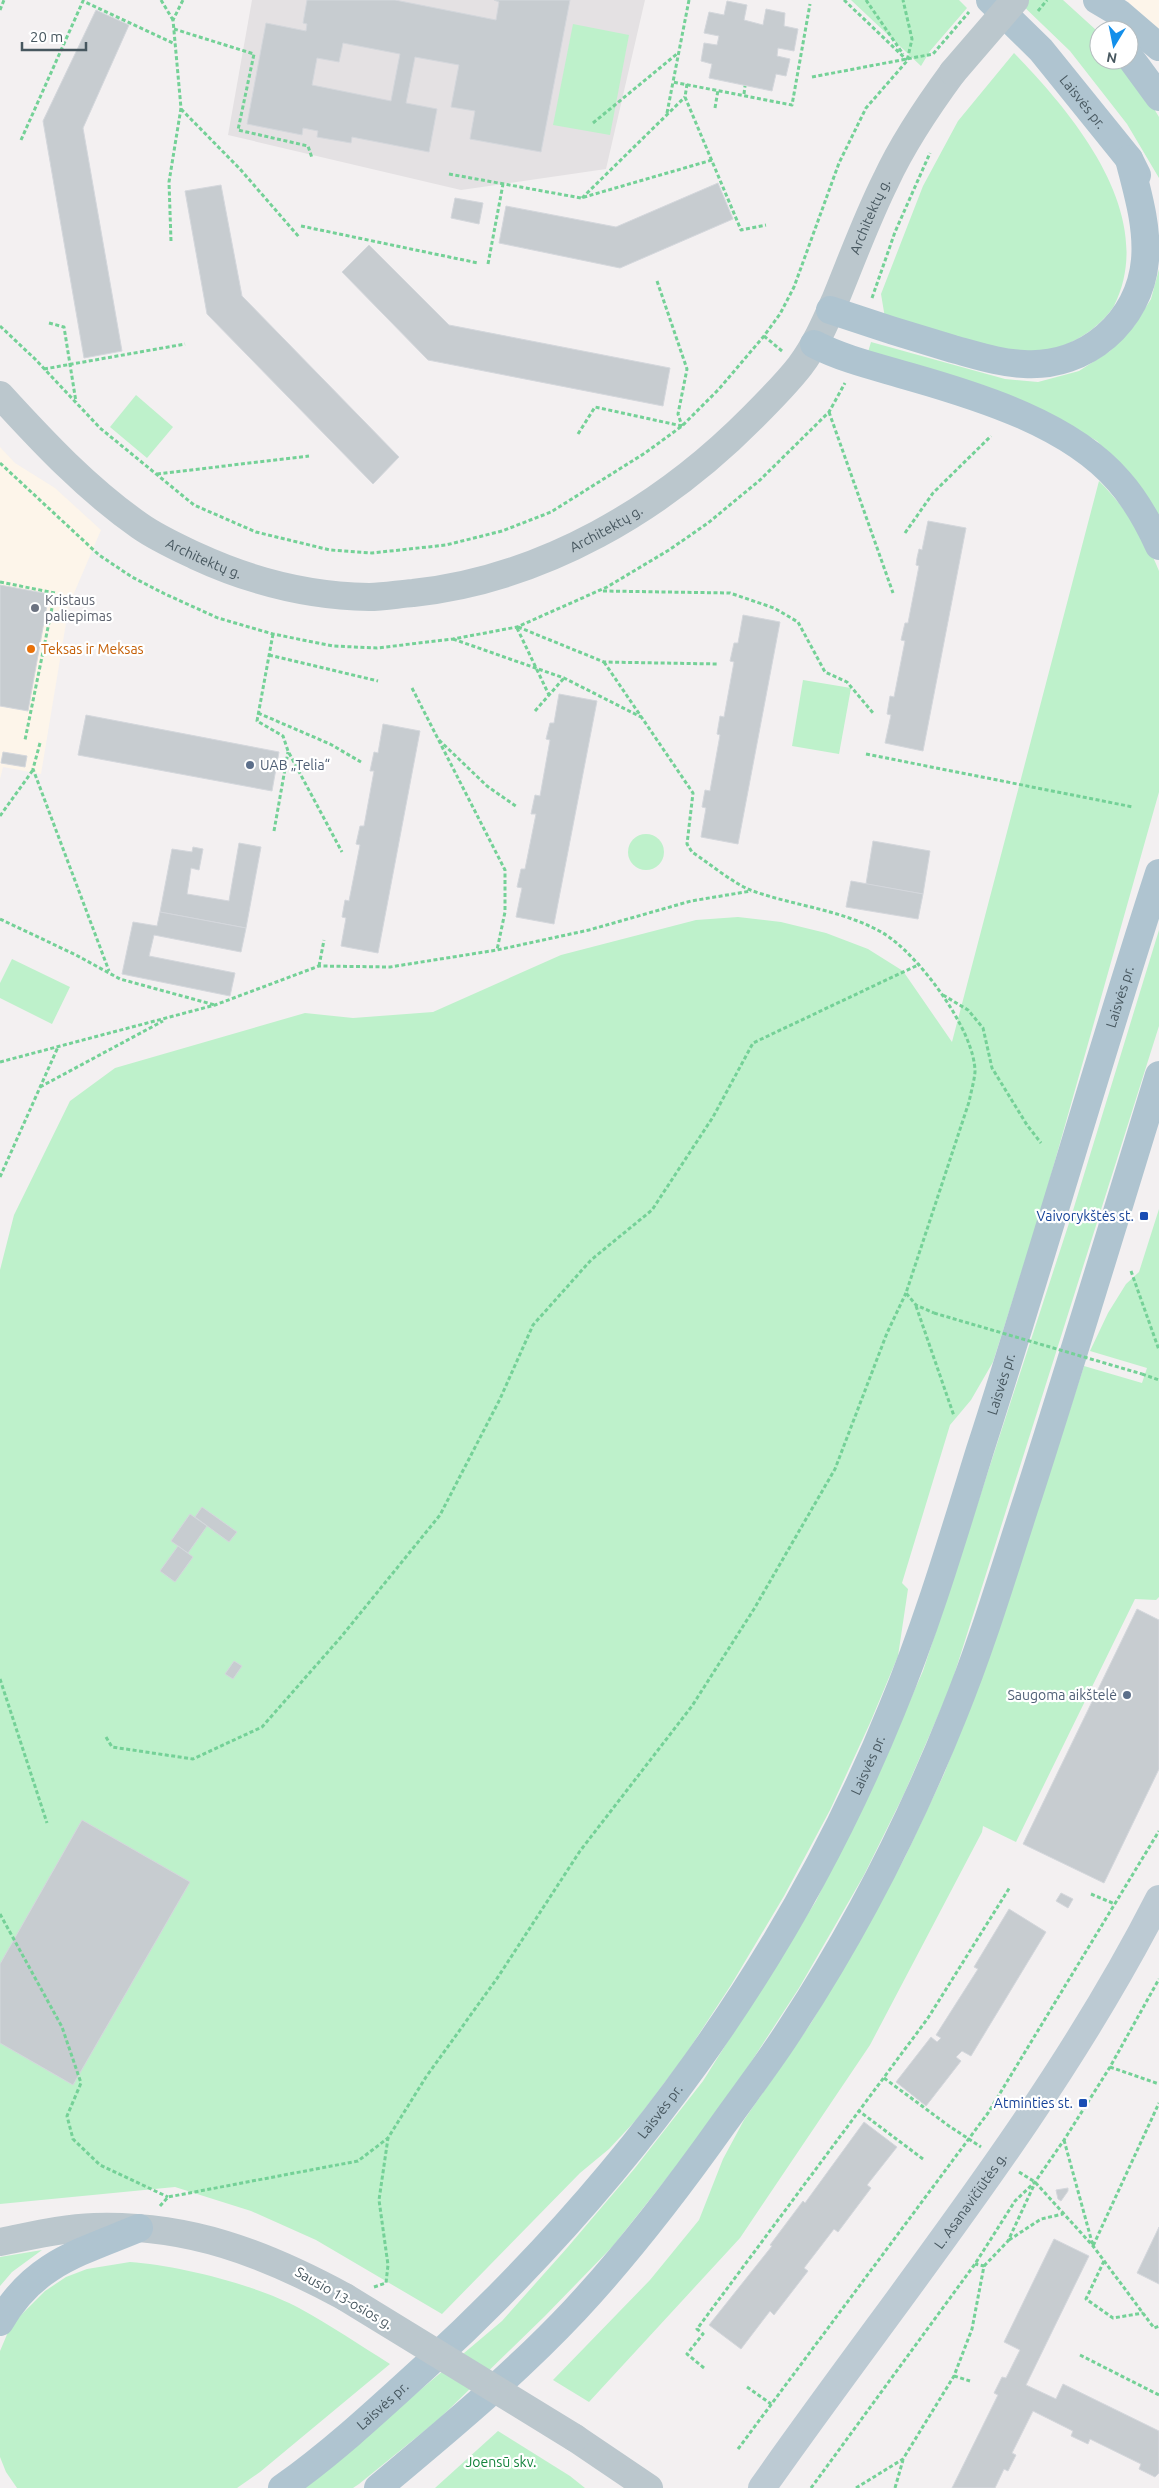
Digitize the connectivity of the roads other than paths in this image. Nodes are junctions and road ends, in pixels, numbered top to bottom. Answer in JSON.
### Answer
{"nodes":[{"id":1,"x":1015,"y":0,"type":"edge"},
{"id":2,"x":1083,"y":0,"type":"edge"},
{"id":3,"x":1097,"y":0,"type":"edge"},
{"id":4,"x":982,"y":3,"type":"edge"},
{"id":5,"x":1100,"y":20,"type":"edge"},
{"id":6,"x":1159,"y":47,"type":"edge"},
{"id":7,"x":1139,"y":70,"type":"edge"},
{"id":8,"x":1159,"y":97,"type":"edge"},
{"id":9,"x":1129,"y":159,"type":"junction"},
{"id":10,"x":1159,"y":216,"type":"edge"},
{"id":11,"x":830,"y":310,"type":"junction"},
{"id":12,"x":814,"y":344,"type":"junction"},
{"id":13,"x":0,"y":395,"type":"edge"},
{"id":14,"x":1159,"y":546,"type":"edge"},
{"id":15,"x":1158,"y":873,"type":"edge"},
{"id":16,"x":1159,"y":1075,"type":"edge"},
{"id":17,"x":1159,"y":1899,"type":"edge"},
{"id":18,"x":139,"y":2228,"type":"junction"},
{"id":19,"x":0,"y":2242,"type":"edge"},
{"id":20,"x":0,"y":2322,"type":"edge"},
{"id":21,"x":282,"y":2488,"type":"edge"},
{"id":22,"x":378,"y":2488,"type":"edge"},
{"id":23,"x":649,"y":2488,"type":"edge"},
{"id":24,"x":762,"y":2488,"type":"edge"}],
"edges":[{"from":1,"to":11,"type":"street","name":"Architektų g.","bridge":true},
{"from":2,"to":5,"type":"main road"},
{"from":3,"to":6,"type":"main road"},
{"from":4,"to":9,"type":"main road","name":"Laisvės pr."},
{"from":7,"to":8,"type":"main road"},
{"from":9,"to":10,"type":"main road","name":"Laisvės pr."},
{"from":9,"to":11,"type":"main road"},
{"from":11,"to":12,"type":"street","name":"Architektų g."},
{"from":12,"to":13,"type":"street","name":"Architektų g."},
{"from":12,"to":14,"type":"main road"},
{"from":15,"to":21,"type":"main road","name":"Laisvės pr."},
{"from":16,"to":22,"type":"main road"},
{"from":17,"to":24,"type":"main road","name":"L. Asanavičiūtės g."},
{"from":18,"to":19,"type":"street","name":"Sausio 13-osios g."},
{"from":18,"to":20,"type":"main road"},
{"from":18,"to":23,"type":"street","name":"Sausio 13-osios g.","bridge":true}]}
